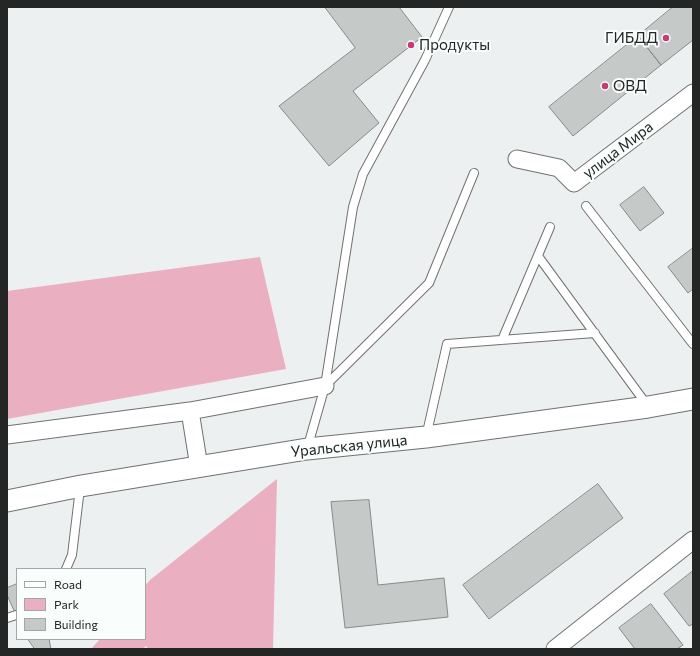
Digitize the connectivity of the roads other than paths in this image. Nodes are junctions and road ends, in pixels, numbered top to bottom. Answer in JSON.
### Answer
{"nodes":[{"id":1,"x":449,"y":7,"type":"edge"},
{"id":2,"x":693,"y":93,"type":"edge"},
{"id":3,"x":517,"y":159,"type":"dead end"},
{"id":4,"x":474,"y":173,"type":"dead end"},
{"id":5,"x":586,"y":206,"type":"dead end"},
{"id":6,"x":550,"y":227,"type":"dead end"},
{"id":7,"x":538,"y":256,"type":"junction"},
{"id":8,"x":595,"y":334,"type":"junction"},
{"id":9,"x":502,"y":340,"type":"junction"},
{"id":10,"x":693,"y":344,"type":"edge"},
{"id":11,"x":325,"y":386,"type":"junction"},
{"id":12,"x":693,"y":399,"type":"edge"},
{"id":13,"x":648,"y":407,"type":"junction"},
{"id":14,"x":190,"y":411,"type":"junction"},
{"id":15,"x":7,"y":435,"type":"edge"},
{"id":16,"x":426,"y":437,"type":"junction"},
{"id":17,"x":307,"y":449,"type":"junction"},
{"id":18,"x":198,"y":467,"type":"junction"},
{"id":19,"x":80,"y":486,"type":"junction"},
{"id":20,"x":7,"y":501,"type":"edge"},
{"id":21,"x":693,"y":540,"type":"edge"},
{"id":22,"x":66,"y":568,"type":"edge"},
{"id":23,"x":16,"y":614,"type":"dead end"},
{"id":24,"x":7,"y":618,"type":"edge"},
{"id":25,"x":555,"y":649,"type":"edge"}],
"edges":[{"from":1,"to":11,"type":"lane"},
{"from":2,"to":3,"type":"street","name":"улица Мира"},
{"from":4,"to":11,"type":"lane"},
{"from":5,"to":10,"type":"lane"},
{"from":6,"to":7,"type":"lane"},
{"from":7,"to":8,"type":"lane"},
{"from":7,"to":9,"type":"lane"},
{"from":8,"to":9,"type":"lane"},
{"from":8,"to":13,"type":"lane"},
{"from":9,"to":16,"type":"lane"},
{"from":11,"to":14,"type":"street"},
{"from":11,"to":17,"type":"lane"},
{"from":12,"to":13,"type":"street","name":"Уральская улица"},
{"from":13,"to":16,"type":"street","name":"Уральская улица"},
{"from":14,"to":15,"type":"street"},
{"from":14,"to":18,"type":"street"},
{"from":16,"to":17,"type":"street","name":"Уральская улица"},
{"from":17,"to":18,"type":"street","name":"Уральская улица"},
{"from":18,"to":19,"type":"street","name":"Уральская улица"},
{"from":19,"to":20,"type":"street","name":"Уральская улица"},
{"from":19,"to":22,"type":"lane"},
{"from":21,"to":25,"type":"street"},
{"from":23,"to":24,"type":"lane"}]}
